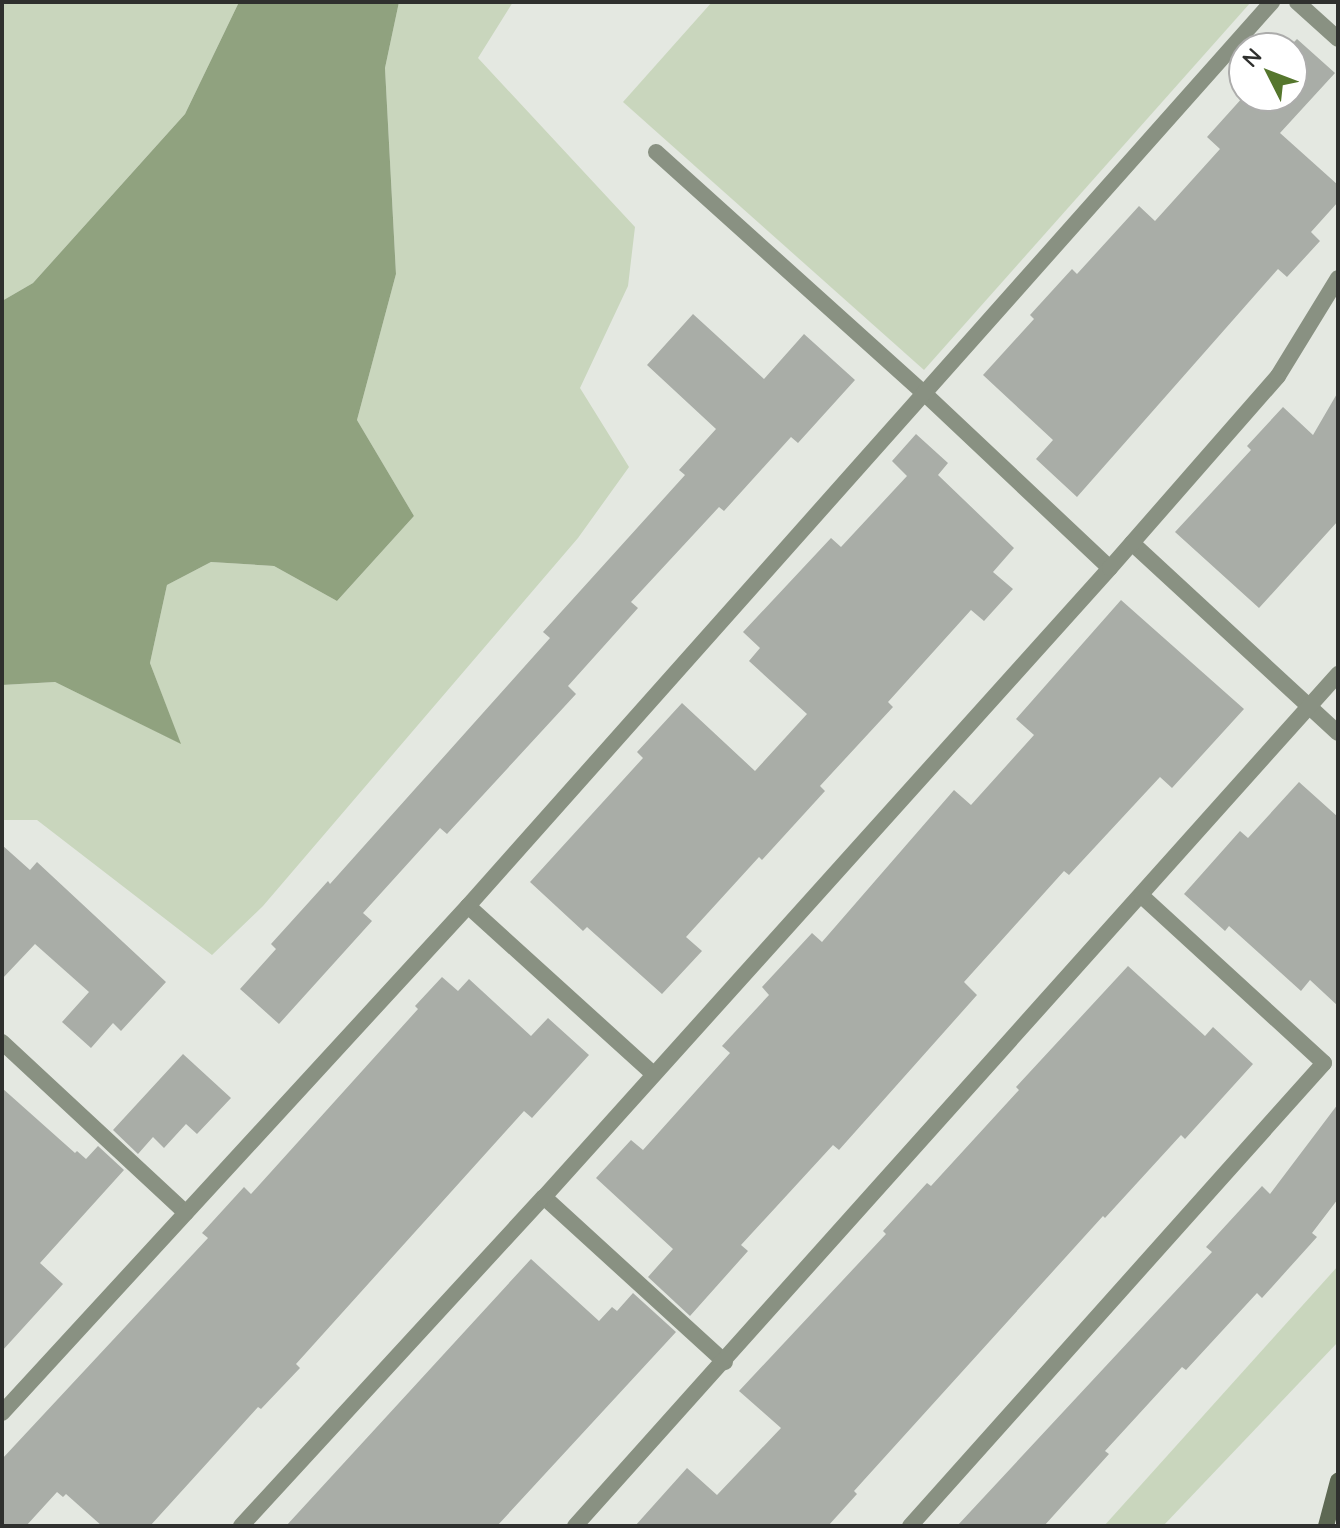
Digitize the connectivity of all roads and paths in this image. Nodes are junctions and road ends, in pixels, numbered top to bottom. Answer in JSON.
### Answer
{"nodes":[{"id":1,"x":1272,"y":2,"type":"edge"},
{"id":2,"x":1297,"y":2,"type":"edge"},
{"id":3,"x":1338,"y":39,"type":"edge"},
{"id":4,"x":656,"y":152,"type":"dead end"},
{"id":5,"x":1338,"y":278,"type":"edge"},
{"id":6,"x":924,"y":393,"type":"junction"},
{"id":7,"x":1132,"y":543,"type":"junction"},
{"id":8,"x":1110,"y":568,"type":"junction"},
{"id":9,"x":1338,"y":674,"type":"edge"},
{"id":10,"x":1308,"y":707,"type":"junction"},
{"id":11,"x":1338,"y":733,"type":"edge"},
{"id":12,"x":1142,"y":896,"type":"junction"},
{"id":13,"x":468,"y":906,"type":"junction"},
{"id":14,"x":2,"y":1042,"type":"edge"},
{"id":15,"x":653,"y":1074,"type":"junction"},
{"id":16,"x":544,"y":1197,"type":"junction"},
{"id":17,"x":186,"y":1213,"type":"junction"},
{"id":18,"x":725,"y":1362,"type":"junction"},
{"id":19,"x":2,"y":1413,"type":"edge"},
{"id":20,"x":1338,"y":1481,"type":"edge"},
{"id":21,"x":241,"y":1526,"type":"edge"},
{"id":22,"x":575,"y":1526,"type":"edge"},
{"id":23,"x":910,"y":1526,"type":"edge"},
{"id":24,"x":1326,"y":1526,"type":"edge"}],
"edges":[{"from":1,"to":6,"type":"street"},
{"from":2,"to":3,"type":"street"},
{"from":4,"to":6,"type":"street"},
{"from":5,"to":7,"type":"street"},
{"from":6,"to":8,"type":"street"},
{"from":6,"to":13,"type":"street"},
{"from":7,"to":8,"type":"street"},
{"from":7,"to":10,"type":"street"},
{"from":8,"to":15,"type":"street"},
{"from":9,"to":10,"type":"street"},
{"from":10,"to":11,"type":"street"},
{"from":10,"to":12,"type":"street"},
{"from":12,"to":18,"type":"street"},
{"from":12,"to":23,"type":"street"},
{"from":13,"to":15,"type":"street"},
{"from":13,"to":17,"type":"street"},
{"from":14,"to":17,"type":"street"},
{"from":15,"to":16,"type":"street"},
{"from":16,"to":18,"type":"street"},
{"from":16,"to":21,"type":"street"},
{"from":17,"to":19,"type":"street"},
{"from":18,"to":22,"type":"street"},
{"from":20,"to":24,"type":"street"}]}
